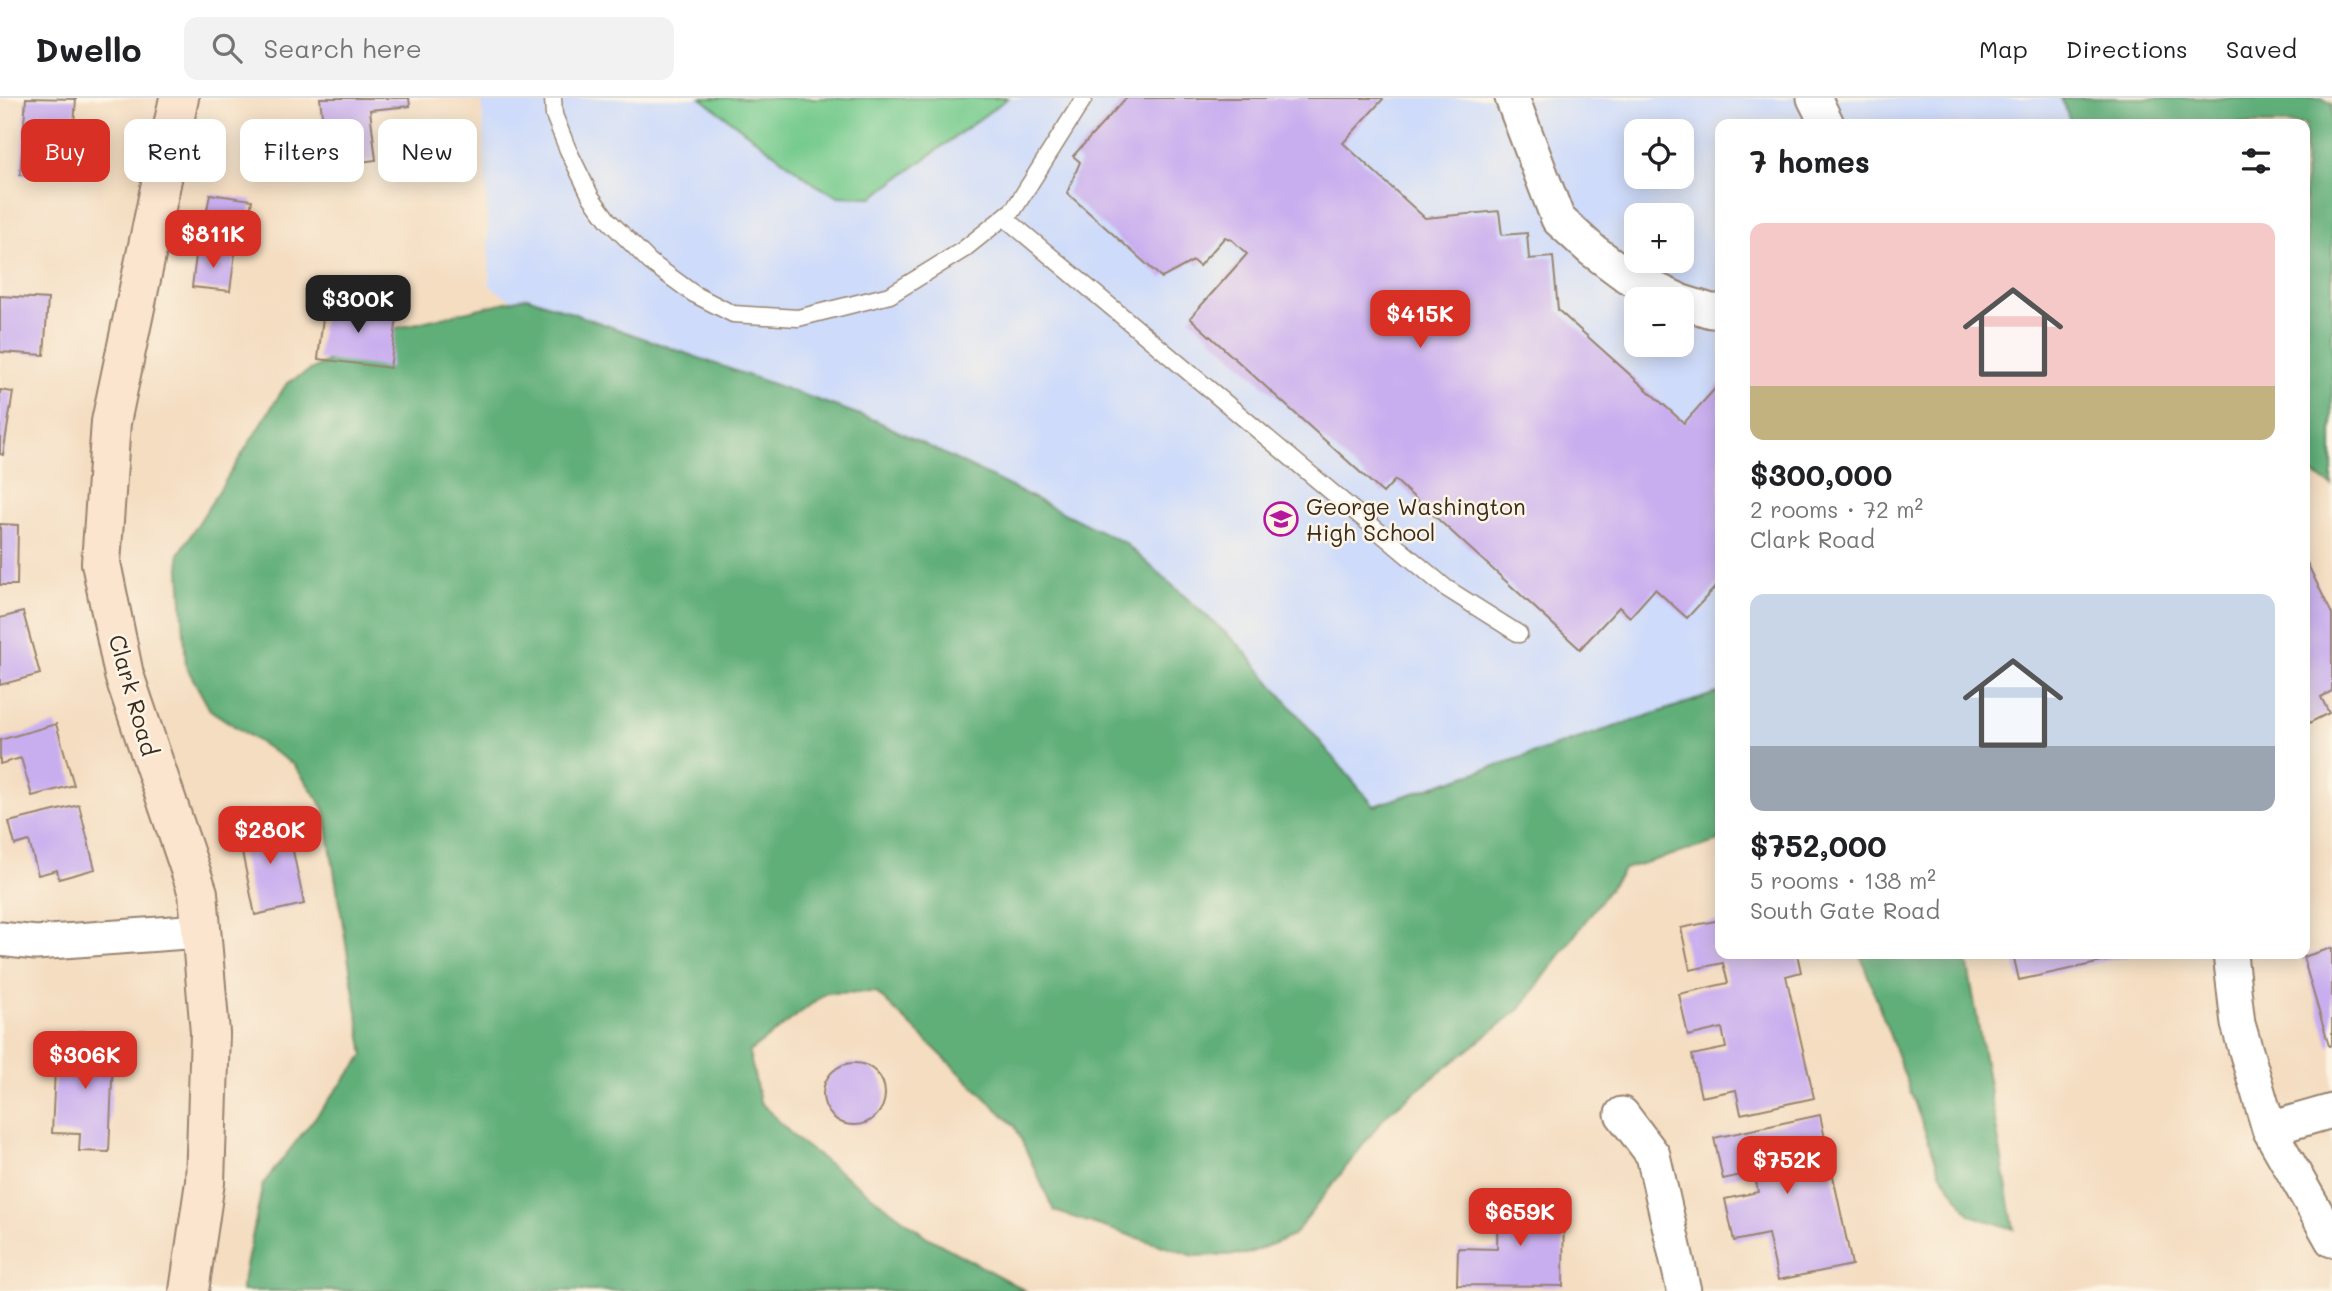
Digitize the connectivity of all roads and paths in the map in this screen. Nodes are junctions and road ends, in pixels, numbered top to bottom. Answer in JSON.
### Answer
{"nodes":[{"id":1,"x":179,"y":98,"type":"edge"},
{"id":2,"x":553,"y":98,"type":"edge"},
{"id":3,"x":1084,"y":98,"type":"edge"},
{"id":4,"x":1512,"y":98,"type":"edge"},
{"id":5,"x":1814,"y":98,"type":"edge"},
{"id":6,"x":1825,"y":119,"type":"edge"},
{"id":7,"x":1004,"y":218,"type":"junction"},
{"id":8,"x":1650,"y":287,"type":"edge"},
{"id":9,"x":1694,"y":306,"type":"edge"},
{"id":10,"x":1715,"y":311,"type":"edge"},
{"id":11,"x":1520,"y":634,"type":"dead end"},
{"id":12,"x":200,"y":931,"type":"junction"},
{"id":13,"x":0,"y":939,"type":"edge"},
{"id":14,"x":2231,"y":959,"type":"edge"},
{"id":15,"x":2332,"y":1111,"type":"edge"},
{"id":16,"x":1622,"y":1114,"type":"dead end"},
{"id":17,"x":2269,"y":1129,"type":"junction"},
{"id":18,"x":2332,"y":1240,"type":"edge"},
{"id":19,"x":189,"y":1291,"type":"edge"},
{"id":20,"x":1684,"y":1291,"type":"edge"}],
"edges":[{"from":1,"to":12,"type":"street","name":"Clark Road"},
{"from":2,"to":7,"type":"lane"},
{"from":3,"to":7,"type":"lane"},
{"from":4,"to":8,"type":"street"},
{"from":5,"to":6,"type":"street"},
{"from":7,"to":11,"type":"lane"},
{"from":9,"to":10,"type":"street"},
{"from":12,"to":13,"type":"street"},
{"from":12,"to":19,"type":"street","name":"Clark Road"},
{"from":14,"to":17,"type":"street"},
{"from":15,"to":17,"type":"street"},
{"from":16,"to":20,"type":"street"},
{"from":17,"to":18,"type":"street"}]}
